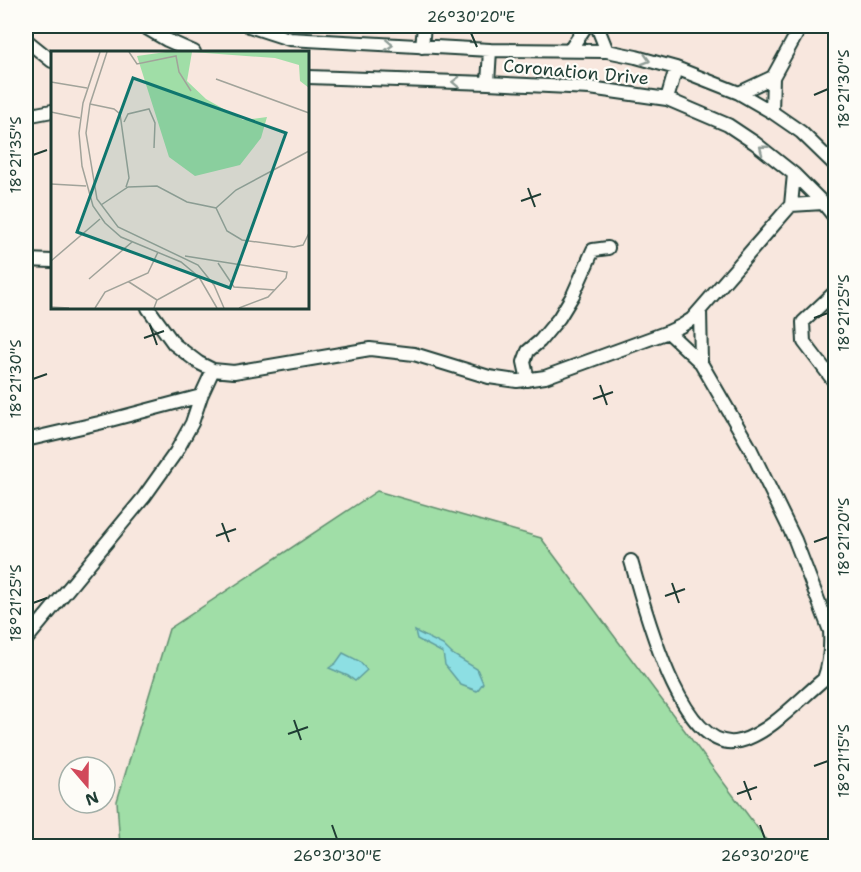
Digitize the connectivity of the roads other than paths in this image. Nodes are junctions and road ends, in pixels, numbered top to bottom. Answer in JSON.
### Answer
{"nodes":[{"id":1,"x":143,"y":26,"type":"edge"},
{"id":2,"x":249,"y":26,"type":"edge"},
{"id":3,"x":424,"y":26,"type":"edge"},
{"id":4,"x":586,"y":26,"type":"edge"},
{"id":5,"x":597,"y":26,"type":"edge"},
{"id":6,"x":801,"y":26,"type":"edge"},
{"id":7,"x":289,"y":39,"type":"junction"},
{"id":8,"x":26,"y":40,"type":"edge"},
{"id":9,"x":166,"y":46,"type":"edge"},
{"id":10,"x":422,"y":47,"type":"junction"},
{"id":11,"x":490,"y":50,"type":"junction"},
{"id":12,"x":570,"y":50,"type":"junction"},
{"id":13,"x":189,"y":51,"type":"edge"},
{"id":14,"x":285,"y":51,"type":"edge"},
{"id":15,"x":607,"y":51,"type":"junction"},
{"id":16,"x":51,"y":60,"type":"edge"},
{"id":17,"x":676,"y":68,"type":"junction"},
{"id":18,"x":309,"y":77,"type":"edge"},
{"id":19,"x":773,"y":77,"type":"junction"},
{"id":20,"x":488,"y":83,"type":"junction"},
{"id":21,"x":739,"y":93,"type":"junction"},
{"id":22,"x":667,"y":99,"type":"junction"},
{"id":23,"x":51,"y":111,"type":"edge"},
{"id":24,"x":772,"y":112,"type":"junction"},
{"id":25,"x":26,"y":116,"type":"edge"},
{"id":26,"x":836,"y":166,"type":"edge"},
{"id":27,"x":794,"y":174,"type":"junction"},
{"id":28,"x":823,"y":203,"type":"junction"},
{"id":29,"x":791,"y":205,"type":"junction"},
{"id":30,"x":836,"y":219,"type":"edge"},
{"id":31,"x":608,"y":248,"type":"dead end"},
{"id":32,"x":26,"y":260,"type":"edge"},
{"id":33,"x":51,"y":261,"type":"edge"},
{"id":34,"x":836,"y":291,"type":"edge"},
{"id":35,"x":149,"y":309,"type":"edge"},
{"id":36,"x":700,"y":310,"type":"junction"},
{"id":37,"x":668,"y":332,"type":"junction"},
{"id":38,"x":701,"y":363,"type":"junction"},
{"id":39,"x":213,"y":370,"type":"junction"},
{"id":40,"x":528,"y":380,"type":"junction"},
{"id":41,"x":836,"y":384,"type":"edge"},
{"id":42,"x":201,"y":396,"type":"junction"},
{"id":43,"x":26,"y":440,"type":"edge"},
{"id":44,"x":632,"y":561,"type":"dead end"},
{"id":45,"x":833,"y":634,"type":"edge"},
{"id":46,"x":26,"y":640,"type":"edge"},
{"id":47,"x":830,"y":677,"type":"edge"}],
"edges":[{"from":1,"to":9,"type":"street"},
{"from":2,"to":7,"type":"street","name":"Coronation Drive"},
{"from":3,"to":10,"type":"street"},
{"from":4,"to":12,"type":"street"},
{"from":5,"to":15,"type":"street"},
{"from":6,"to":19,"type":"street"},
{"from":7,"to":10,"type":"street","name":"Coronation Drive","one_way":true},
{"from":7,"to":14,"type":"street"},
{"from":8,"to":16,"type":"street"},
{"from":9,"to":13,"type":"street"},
{"from":10,"to":11,"type":"street","name":"Coronation Drive"},
{"from":11,"to":12,"type":"street","name":"Coronation Drive"},
{"from":11,"to":20,"type":"street"},
{"from":12,"to":15,"type":"street","name":"Coronation Drive"},
{"from":15,"to":17,"type":"street","name":"Coronation Drive","one_way":true},
{"from":17,"to":21,"type":"street","name":"Coronation Drive"},
{"from":17,"to":22,"type":"street"},
{"from":20,"to":18,"type":"street","name":"Coronation Drive","one_way":true},
{"from":19,"to":21,"type":"street"},
{"from":19,"to":24,"type":"street"},
{"from":20,"to":22,"type":"street","name":"Coronation Drive"},
{"from":21,"to":24,"type":"street","name":"Coronation Drive"},
{"from":27,"to":22,"type":"street","name":"Coronation Drive","one_way":true},
{"from":23,"to":25,"type":"street"},
{"from":24,"to":26,"type":"street","name":"Coronation Drive"},
{"from":27,"to":28,"type":"street","name":"Coronation Drive"},
{"from":27,"to":29,"type":"street"},
{"from":28,"to":29,"type":"street"},
{"from":28,"to":30,"type":"street","name":"Coronation Drive"},
{"from":29,"to":36,"type":"street"},
{"from":31,"to":40,"type":"street"},
{"from":32,"to":33,"type":"street"},
{"from":34,"to":41,"type":"street"},
{"from":35,"to":39,"type":"street"},
{"from":36,"to":37,"type":"street"},
{"from":36,"to":38,"type":"street"},
{"from":37,"to":38,"type":"street"},
{"from":37,"to":40,"type":"street"},
{"from":38,"to":45,"type":"street"},
{"from":39,"to":40,"type":"street"},
{"from":39,"to":42,"type":"street"},
{"from":42,"to":43,"type":"street"},
{"from":42,"to":46,"type":"street"},
{"from":44,"to":47,"type":"street"},
{"from":45,"to":47,"type":"street"}]}
